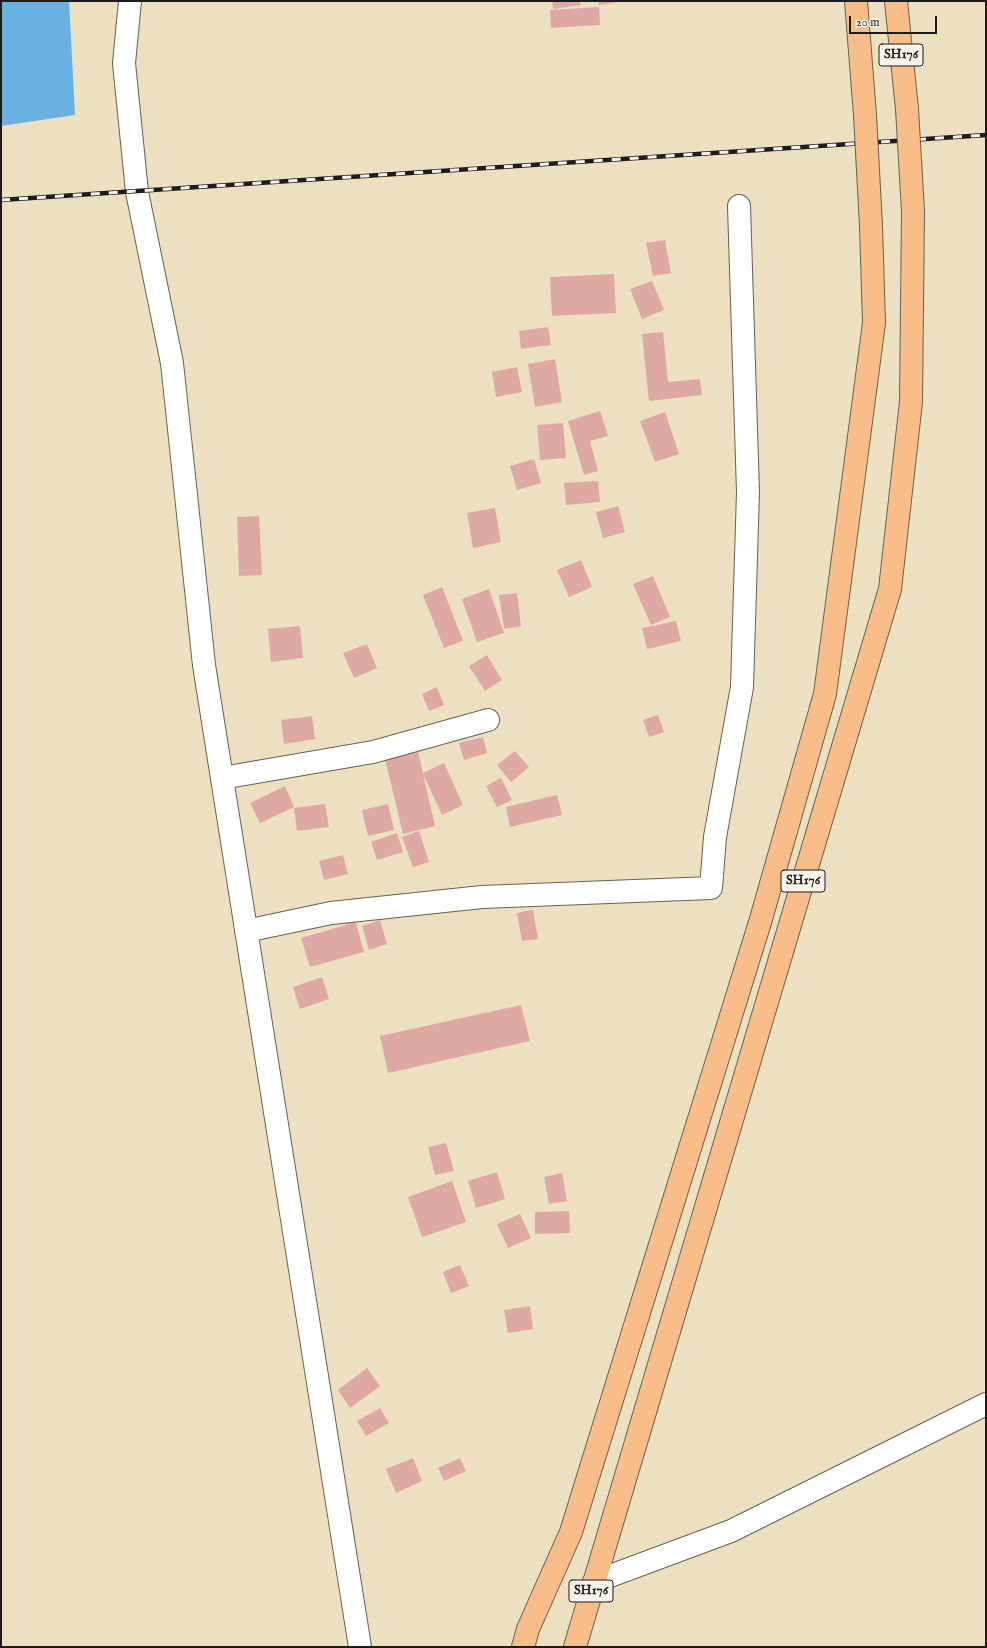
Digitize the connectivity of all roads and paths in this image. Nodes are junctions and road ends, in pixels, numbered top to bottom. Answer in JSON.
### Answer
{"nodes":[{"id":1,"x":130,"y":1,"type":"edge"},
{"id":2,"x":856,"y":1,"type":"edge"},
{"id":3,"x":896,"y":1,"type":"edge"},
{"id":4,"x":740,"y":206,"type":"dead end"},
{"id":5,"x":488,"y":720,"type":"dead end"},
{"id":6,"x":222,"y":778,"type":"junction"},
{"id":7,"x":246,"y":931,"type":"junction"},
{"id":8,"x":986,"y":1404,"type":"edge"},
{"id":9,"x":594,"y":1582,"type":"junction"},
{"id":10,"x":360,"y":1647,"type":"edge"},
{"id":11,"x":523,"y":1647,"type":"edge"},
{"id":12,"x":575,"y":1647,"type":"edge"}],
"edges":[{"from":1,"to":6,"type":"street"},
{"from":2,"to":11,"type":"main road","bridge":true},
{"from":3,"to":9,"type":"main road","number":"SH176","bridge":true},
{"from":4,"to":7,"type":"street"},
{"from":5,"to":6,"type":"street"},
{"from":6,"to":7,"type":"street"},
{"from":7,"to":10,"type":"street"},
{"from":8,"to":9,"type":"street"},
{"from":9,"to":12,"type":"main road","number":"SH176"}]}
